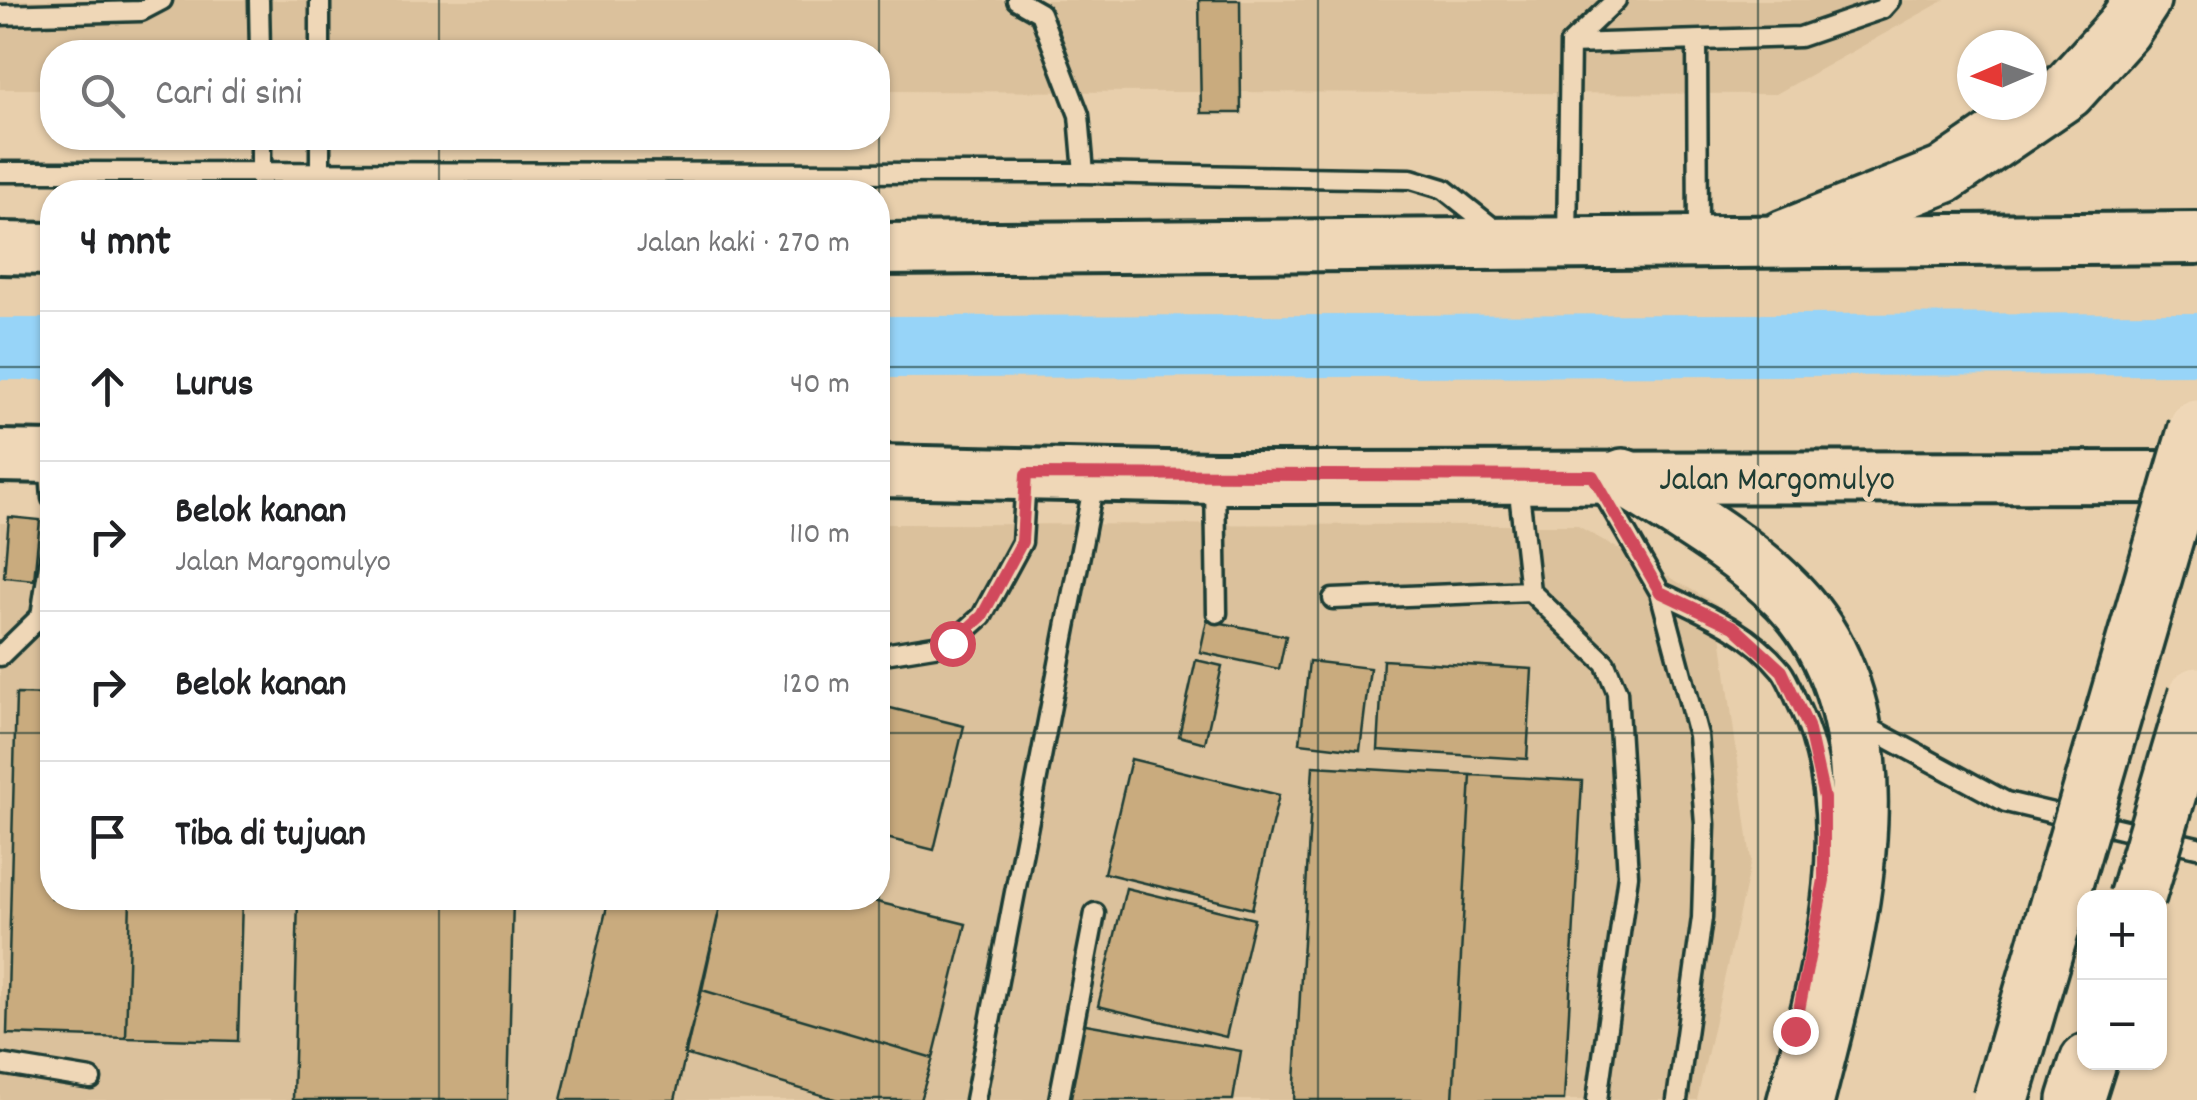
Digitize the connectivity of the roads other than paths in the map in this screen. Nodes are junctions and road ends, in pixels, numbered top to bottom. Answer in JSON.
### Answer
{"nodes":[{"id":1,"x":162,"y":0,"type":"edge"},
{"id":2,"x":259,"y":0,"type":"edge"},
{"id":3,"x":320,"y":0,"type":"edge"},
{"id":4,"x":1017,"y":0,"type":"edge"},
{"id":5,"x":1616,"y":0,"type":"edge"},
{"id":6,"x":1890,"y":0,"type":"edge"},
{"id":7,"x":2142,"y":0,"type":"edge"},
{"id":8,"x":0,"y":15,"type":"edge"},
{"id":9,"x":260,"y":40,"type":"edge"},
{"id":10,"x":320,"y":40,"type":"edge"},
{"id":11,"x":1697,"y":41,"type":"junction"},
{"id":12,"x":1570,"y":44,"type":"junction"},
{"id":13,"x":261,"y":150,"type":"edge"},
{"id":14,"x":320,"y":150,"type":"edge"},
{"id":15,"x":262,"y":170,"type":"junction"},
{"id":16,"x":0,"y":172,"type":"edge"},
{"id":17,"x":320,"y":172,"type":"junction"},
{"id":18,"x":1084,"y":173,"type":"junction"},
{"id":19,"x":262,"y":180,"type":"edge"},
{"id":20,"x":320,"y":180,"type":"edge"},
{"id":21,"x":1785,"y":238,"type":"junction"},
{"id":22,"x":2197,"y":238,"type":"edge"},
{"id":23,"x":1698,"y":240,"type":"junction"},
{"id":24,"x":1567,"y":241,"type":"junction"},
{"id":25,"x":1510,"y":242,"type":"junction"},
{"id":26,"x":0,"y":248,"type":"edge"},
{"id":27,"x":890,"y":249,"type":"edge"},
{"id":28,"x":40,"y":250,"type":"edge"},
{"id":29,"x":2197,"y":428,"type":"edge"},
{"id":30,"x":890,"y":471,"type":"edge"},
{"id":31,"x":1026,"y":474,"type":"junction"},
{"id":32,"x":1096,"y":476,"type":"junction"},
{"id":33,"x":1608,"y":477,"type":"junction"},
{"id":34,"x":2197,"y":477,"type":"edge"},
{"id":35,"x":1215,"y":478,"type":"junction"},
{"id":36,"x":1517,"y":478,"type":"junction"},
{"id":37,"x":1530,"y":591,"type":"junction"},
{"id":38,"x":1660,"y":592,"type":"junction"},
{"id":39,"x":1333,"y":599,"type":"dead end"},
{"id":40,"x":1217,"y":613,"type":"dead end"},
{"id":41,"x":40,"y":621,"type":"edge"},
{"id":42,"x":890,"y":653,"type":"edge"},
{"id":43,"x":0,"y":656,"type":"edge"},
{"id":44,"x":2197,"y":695,"type":"edge"},
{"id":45,"x":1852,"y":719,"type":"junction"},
{"id":46,"x":2197,"y":846,"type":"edge"},
{"id":47,"x":2139,"y":890,"type":"edge"},
{"id":48,"x":1095,"y":913,"type":"dead end"},
{"id":49,"x":0,"y":1064,"type":"edge"},
{"id":50,"x":2085,"y":1070,"type":"edge"},
{"id":51,"x":91,"y":1078,"type":"dead end"},
{"id":52,"x":975,"y":1100,"type":"edge"},
{"id":53,"x":1059,"y":1100,"type":"edge"},
{"id":54,"x":1597,"y":1100,"type":"edge"},
{"id":55,"x":1678,"y":1100,"type":"edge"},
{"id":56,"x":1778,"y":1100,"type":"edge"},
{"id":57,"x":1806,"y":1100,"type":"edge"},
{"id":58,"x":2000,"y":1100,"type":"edge"},
{"id":59,"x":2076,"y":1100,"type":"edge"}],
"edges":[{"from":1,"to":8,"type":"lane"},
{"from":2,"to":9,"type":"lane"},
{"from":3,"to":10,"type":"lane"},
{"from":4,"to":18,"type":"lane"},
{"from":5,"to":12,"type":"lane"},
{"from":6,"to":11,"type":"lane"},
{"from":7,"to":21,"type":"highway"},
{"from":11,"to":12,"type":"lane"},
{"from":11,"to":23,"type":"lane"},
{"from":12,"to":24,"type":"lane"},
{"from":13,"to":15,"type":"lane"},
{"from":14,"to":17,"type":"lane"},
{"from":15,"to":16,"type":"lane"},
{"from":15,"to":17,"type":"lane"},
{"from":15,"to":19,"type":"lane"},
{"from":17,"to":18,"type":"lane"},
{"from":17,"to":20,"type":"lane"},
{"from":18,"to":25,"type":"lane"},
{"from":21,"to":22,"type":"main road"},
{"from":21,"to":23,"type":"main road"},
{"from":23,"to":24,"type":"main road"},
{"from":24,"to":25,"type":"main road"},
{"from":25,"to":27,"type":"main road"},
{"from":26,"to":28,"type":"main road"},
{"from":29,"to":58,"type":"highway","bridge":true},
{"from":30,"to":31,"type":"main road","name":"Jalan Margomulyo"},
{"from":31,"to":32,"type":"main road","name":"Jalan Margomulyo"},
{"from":31,"to":42,"type":"lane"},
{"from":32,"to":35,"type":"main road","name":"Jalan Margomulyo"},
{"from":32,"to":52,"type":"lane"},
{"from":33,"to":34,"type":"main road","name":"Jalan Margomulyo"},
{"from":33,"to":36,"type":"main road","name":"Jalan Margomulyo"},
{"from":33,"to":38,"type":"lane"},
{"from":33,"to":45,"type":"highway"},
{"from":35,"to":36,"type":"main road","name":"Jalan Margomulyo"},
{"from":35,"to":40,"type":"lane"},
{"from":36,"to":37,"type":"lane"},
{"from":37,"to":39,"type":"lane"},
{"from":37,"to":54,"type":"lane"},
{"from":38,"to":55,"type":"lane"},
{"from":38,"to":56,"type":"lane"},
{"from":41,"to":43,"type":"lane"},
{"from":44,"to":47,"type":"highway","bridge":true},
{"from":45,"to":46,"type":"lane"},
{"from":45,"to":57,"type":"highway"},
{"from":48,"to":53,"type":"lane"},
{"from":49,"to":51,"type":"lane"},
{"from":50,"to":59,"type":"highway"}]}
